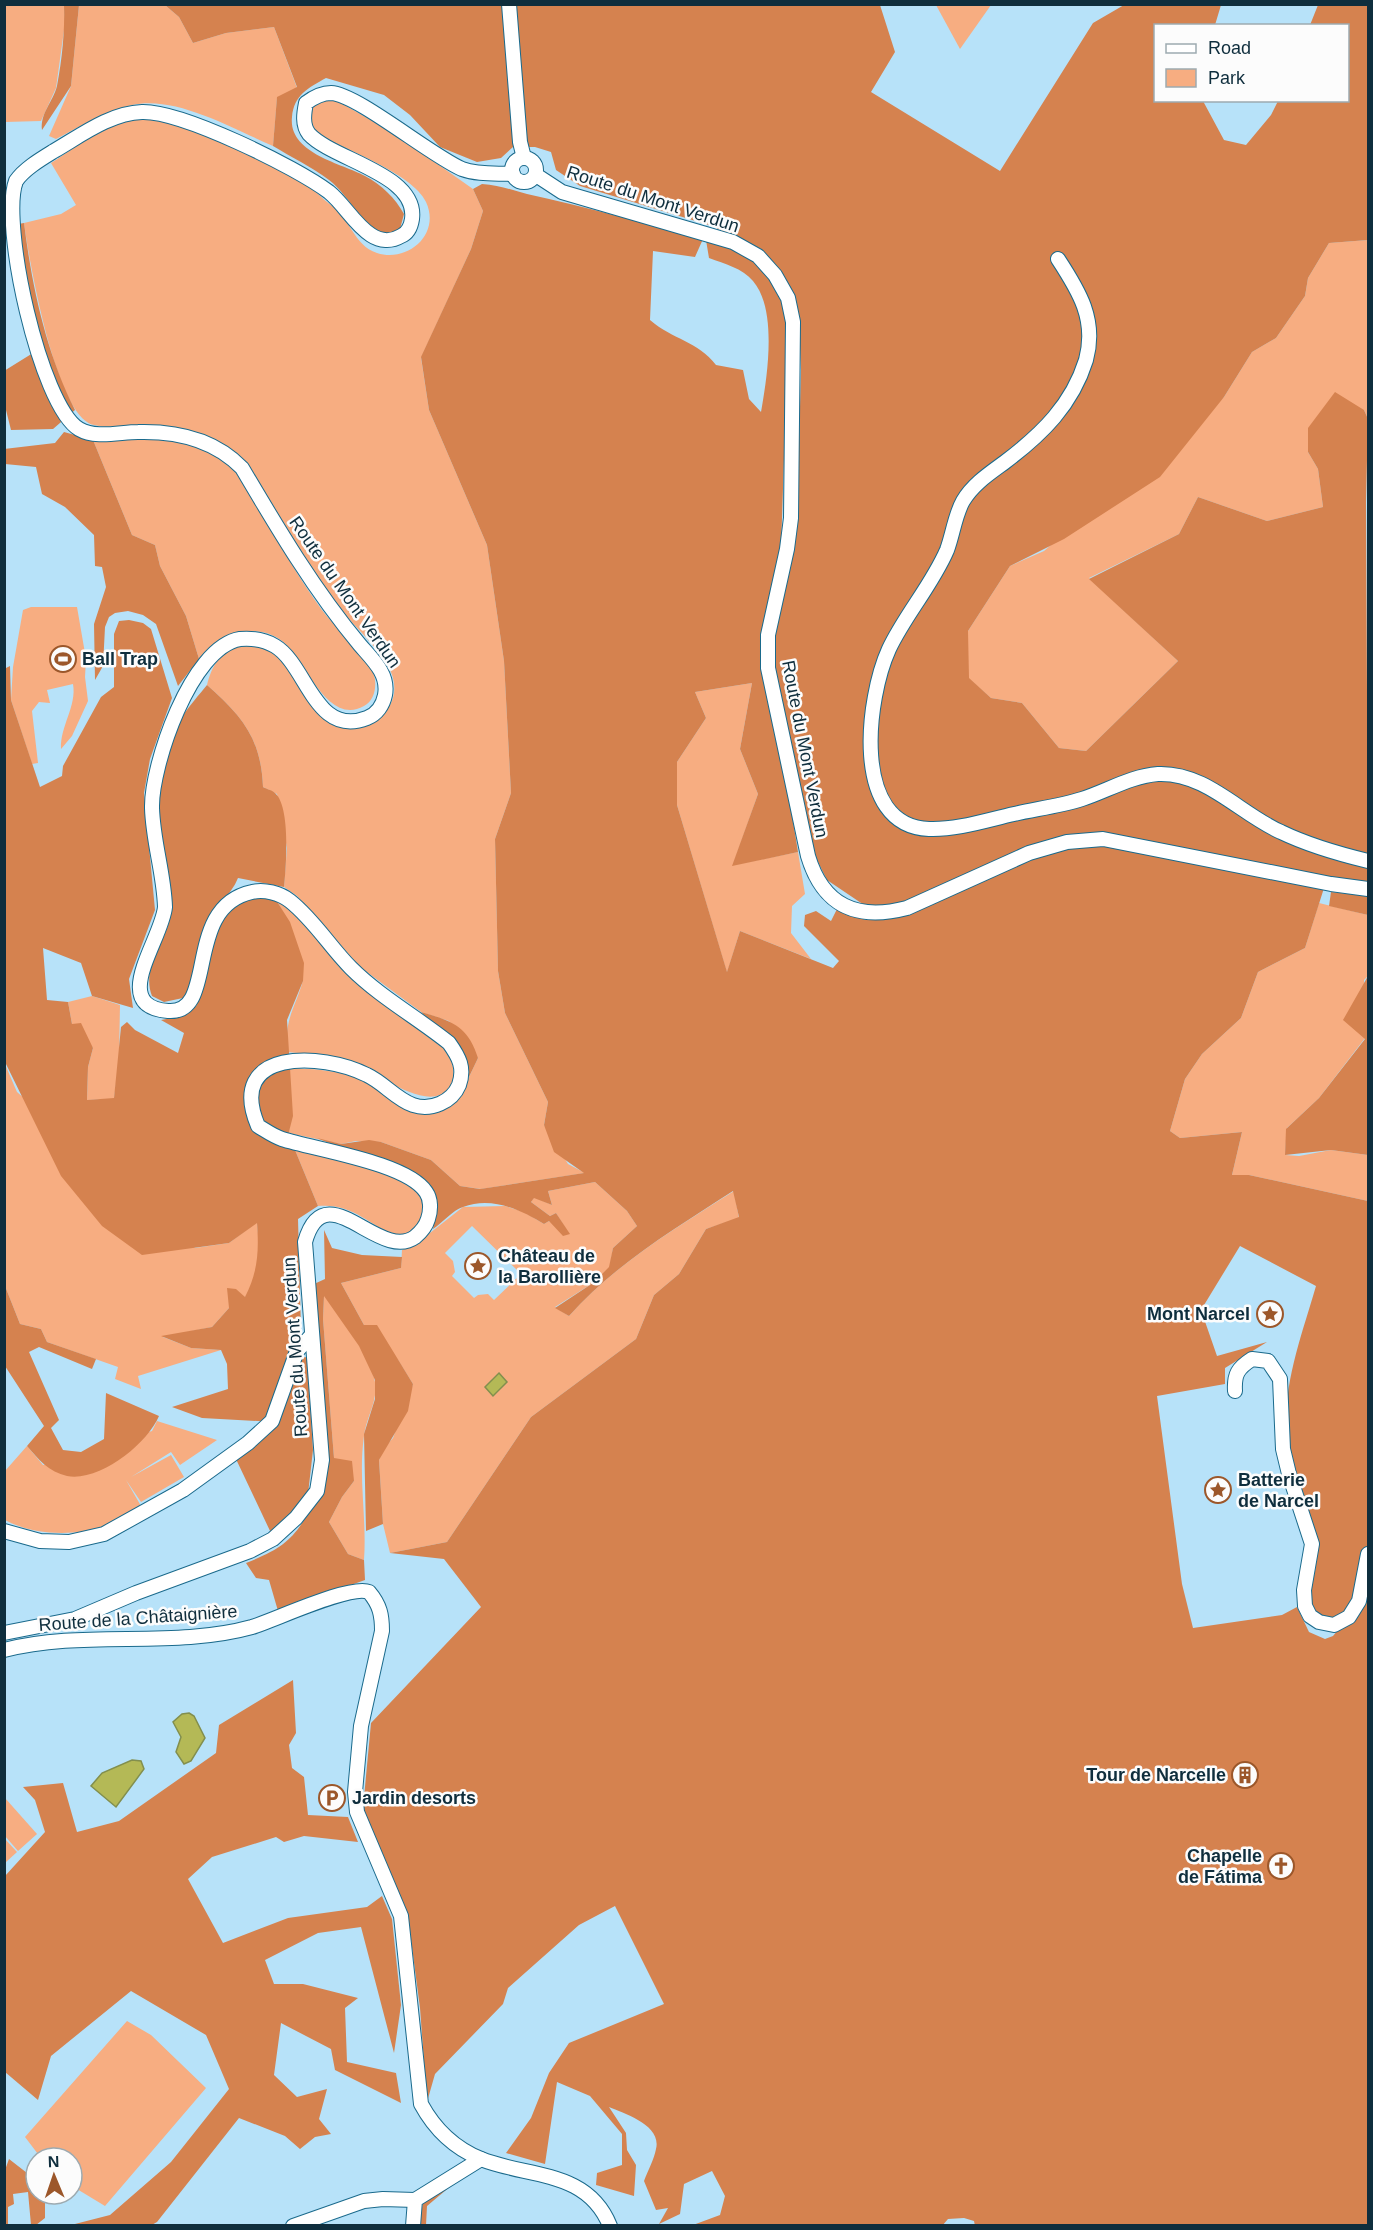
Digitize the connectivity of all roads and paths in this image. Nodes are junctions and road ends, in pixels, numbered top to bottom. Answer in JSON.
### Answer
{"nodes":[{"id":1,"x":509,"y":4,"type":"edge"},
{"id":2,"x":524,"y":158,"type":"junction"},
{"id":3,"x":513,"y":174,"type":"junction"},
{"id":4,"x":536,"y":175,"type":"junction"},
{"id":5,"x":1058,"y":259,"type":"dead end"},
{"id":6,"x":1368,"y":861,"type":"edge"},
{"id":7,"x":1368,"y":889,"type":"edge"},
{"id":8,"x":310,"y":1337,"type":"junction"},
{"id":9,"x":1235,"y":1391,"type":"dead end"},
{"id":10,"x":8,"y":1536,"type":"edge"},
{"id":11,"x":1368,"y":1554,"type":"edge"},
{"id":12,"x":4,"y":1632,"type":"edge"},
{"id":13,"x":4,"y":1650,"type":"edge"},
{"id":14,"x":481,"y":2159,"type":"junction"},
{"id":15,"x":415,"y":2200,"type":"junction"},
{"id":16,"x":293,"y":2226,"type":"edge"},
{"id":17,"x":414,"y":2226,"type":"edge"},
{"id":18,"x":610,"y":2226,"type":"edge"}],
"edges":[{"from":1,"to":2,"type":"street"},
{"from":2,"to":3,"type":"street"},
{"from":2,"to":4,"type":"street"},
{"from":3,"to":4,"type":"street"},
{"from":3,"to":8,"type":"street","name":"Route du Mont Verdun"},
{"from":4,"to":7,"type":"street","name":"Route du Mont Verdun"},
{"from":5,"to":6,"type":"street"},
{"from":8,"to":10,"type":"street"},
{"from":8,"to":12,"type":"street","name":"Route du Mont Verdun"},
{"from":9,"to":11,"type":"street"},
{"from":13,"to":14,"type":"street","name":"Route de la Châtaignière"},
{"from":14,"to":15,"type":"street"},
{"from":14,"to":18,"type":"street","name":"Route de la Châtaignière"},
{"from":15,"to":16,"type":"street"},
{"from":15,"to":17,"type":"street"}]}
